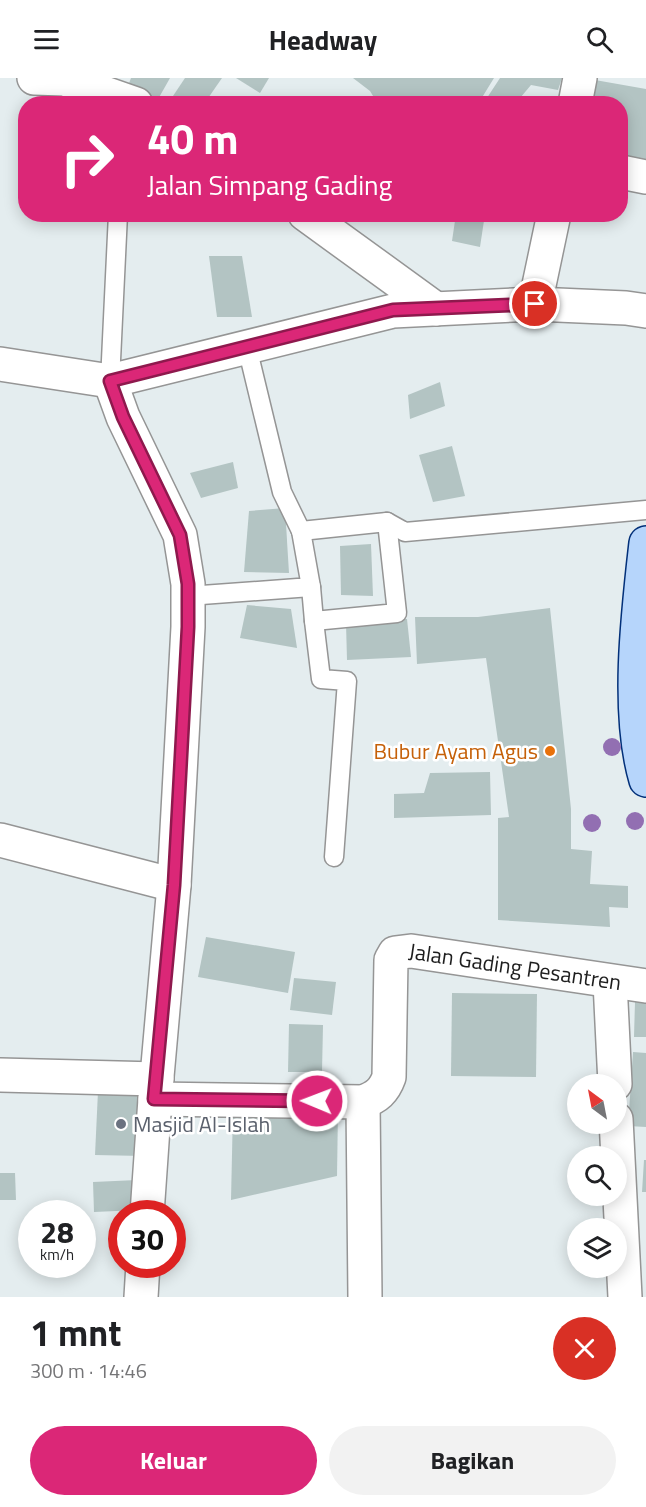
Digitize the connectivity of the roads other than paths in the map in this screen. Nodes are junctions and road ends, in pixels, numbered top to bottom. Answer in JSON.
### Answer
{"nodes":[{"id":1,"x":34,"y":78,"type":"edge"},
{"id":2,"x":580,"y":78,"type":"edge"},
{"id":3,"x":111,"y":96,"type":"edge"},
{"id":4,"x":577,"y":96,"type":"edge"},
{"id":5,"x":628,"y":173,"type":"edge"},
{"id":6,"x":646,"y":177,"type":"edge"},
{"id":7,"x":118,"y":222,"type":"edge"},
{"id":8,"x":316,"y":222,"type":"edge"},
{"id":9,"x":552,"y":222,"type":"edge"},
{"id":10,"x":535,"y":304,"type":"junction"},
{"id":11,"x":436,"y":309,"type":"junction"},
{"id":12,"x":646,"y":311,"type":"edge"},
{"id":13,"x":247,"y":347,"type":"junction"},
{"id":14,"x":0,"y":364,"type":"edge"},
{"id":15,"x":110,"y":381,"type":"junction"},
{"id":16,"x":646,"y":510,"type":"edge"},
{"id":17,"x":387,"y":522,"type":"junction"},
{"id":18,"x":301,"y":531,"type":"junction"},
{"id":19,"x":646,"y":543,"type":"edge"},
{"id":20,"x":311,"y":587,"type":"junction"},
{"id":21,"x":188,"y":596,"type":"junction"},
{"id":22,"x":315,"y":621,"type":"junction"},
{"id":23,"x":646,"y":780,"type":"edge"},
{"id":24,"x":0,"y":840,"type":"edge"},
{"id":25,"x":334,"y":857,"type":"dead end"},
{"id":26,"x":174,"y":885,"type":"junction"},
{"id":27,"x":610,"y":982,"type":"junction"},
{"id":28,"x":646,"y":986,"type":"edge"},
{"id":29,"x":615,"y":1074,"type":"edge"},
{"id":30,"x":0,"y":1075,"type":"edge"},
{"id":31,"x":156,"y":1089,"type":"junction"},
{"id":32,"x":363,"y":1102,"type":"junction"},
{"id":33,"x":617,"y":1134,"type":"edge"},
{"id":34,"x":148,"y":1200,"type":"edge"},
{"id":35,"x":142,"y":1278,"type":"edge"},
{"id":36,"x":141,"y":1297,"type":"edge"},
{"id":37,"x":365,"y":1297,"type":"edge"},
{"id":38,"x":625,"y":1297,"type":"edge"}],
"edges":[{"from":1,"to":3,"type":"street"},
{"from":2,"to":4,"type":"street"},
{"from":5,"to":6,"type":"street"},
{"from":7,"to":15,"type":"lane"},
{"from":8,"to":11,"type":"street"},
{"from":9,"to":10,"type":"street"},
{"from":10,"to":11,"type":"street"},
{"from":10,"to":12,"type":"street"},
{"from":11,"to":13,"type":"street"},
{"from":13,"to":15,"type":"street"},
{"from":13,"to":18,"type":"lane"},
{"from":14,"to":15,"type":"street"},
{"from":15,"to":21,"type":"street"},
{"from":16,"to":17,"type":"lane"},
{"from":17,"to":18,"type":"lane"},
{"from":17,"to":22,"type":"lane"},
{"from":18,"to":20,"type":"lane"},
{"from":19,"to":23,"type":"main road"},
{"from":20,"to":21,"type":"lane"},
{"from":20,"to":22,"type":"lane"},
{"from":21,"to":26,"type":"street"},
{"from":22,"to":25,"type":"lane"},
{"from":24,"to":26,"type":"street"},
{"from":26,"to":31,"type":"street"},
{"from":27,"to":28,"type":"street","name":"Jalan Gading Pesantren"},
{"from":27,"to":29,"type":"street"},
{"from":27,"to":32,"type":"street","name":"Jalan Gading Pesantren"},
{"from":30,"to":31,"type":"street"},
{"from":31,"to":32,"type":"street"},
{"from":31,"to":34,"type":"street"},
{"from":32,"to":37,"type":"street"},
{"from":33,"to":38,"type":"street"},
{"from":35,"to":36,"type":"street"}]}
